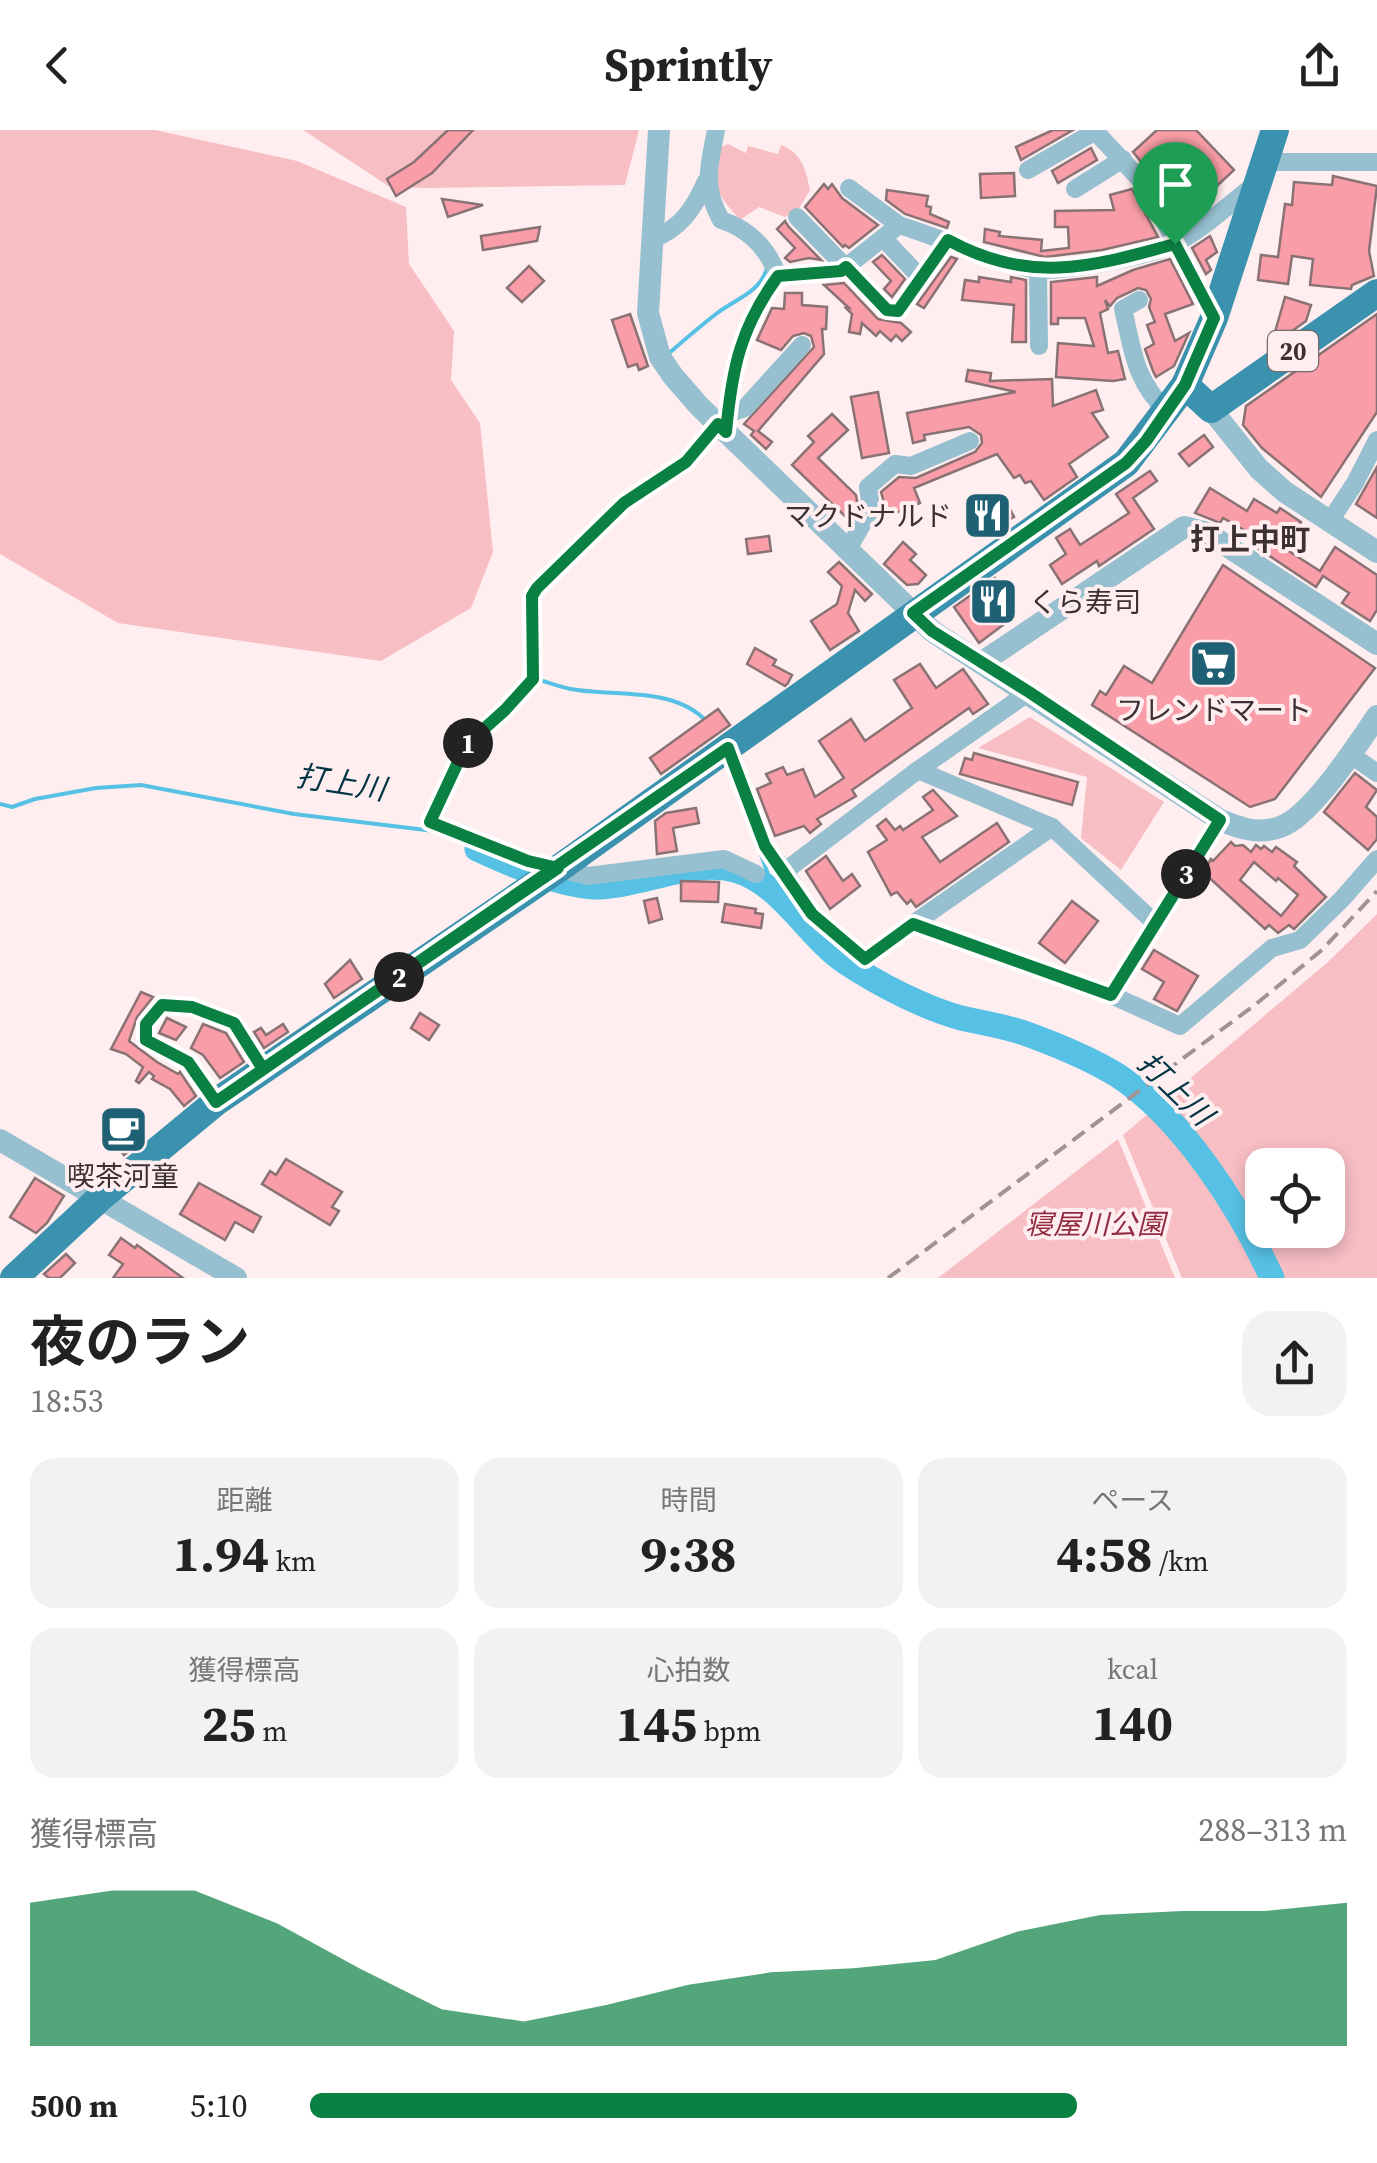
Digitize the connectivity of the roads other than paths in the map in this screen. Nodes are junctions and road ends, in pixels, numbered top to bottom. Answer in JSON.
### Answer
{"nodes":[{"id":1,"x":659,"y":130,"type":"edge"},
{"id":2,"x":716,"y":130,"type":"edge"},
{"id":3,"x":1275,"y":130,"type":"edge"},
{"id":4,"x":1095,"y":131,"type":"edge"},
{"id":5,"x":1124,"y":159,"type":"junction"},
{"id":6,"x":1377,"y":162,"type":"edge"},
{"id":7,"x":1028,"y":170,"type":"dead end"},
{"id":8,"x":1261,"y":172,"type":"junction"},
{"id":9,"x":706,"y":180,"type":"junction"},
{"id":10,"x":849,"y":188,"type":"dead end"},
{"id":11,"x":1075,"y":188,"type":"dead end"},
{"id":12,"x":797,"y":217,"type":"dead end"},
{"id":13,"x":899,"y":226,"type":"junction"},
{"id":14,"x":883,"y":238,"type":"junction"},
{"id":15,"x":650,"y":240,"type":"junction"},
{"id":16,"x":948,"y":240,"type":"junction"},
{"id":17,"x":1175,"y":244,"type":"junction"},
{"id":18,"x":846,"y":267,"type":"junction"},
{"id":19,"x":1038,"y":270,"type":"junction"},
{"id":20,"x":778,"y":276,"type":"junction"},
{"id":21,"x":921,"y":278,"type":"junction"},
{"id":22,"x":1377,"y":293,"type":"edge"},
{"id":23,"x":1139,"y":300,"type":"dead end"},
{"id":24,"x":1214,"y":318,"type":"junction"},
{"id":25,"x":802,"y":346,"type":"dead end"},
{"id":26,"x":1040,"y":346,"type":"dead end"},
{"id":27,"x":1185,"y":385,"type":"junction"},
{"id":28,"x":1210,"y":409,"type":"junction"},
{"id":29,"x":1167,"y":411,"type":"junction"},
{"id":30,"x":724,"y":423,"type":"junction"},
{"id":31,"x":1377,"y":440,"type":"edge"},
{"id":32,"x":970,"y":441,"type":"dead end"},
{"id":33,"x":1330,"y":522,"type":"junction"},
{"id":34,"x":847,"y":551,"type":"junction"},
{"id":35,"x":1377,"y":552,"type":"edge"},
{"id":36,"x":913,"y":613,"type":"junction"},
{"id":37,"x":1377,"y":644,"type":"edge"},
{"id":38,"x":981,"y":664,"type":"junction"},
{"id":39,"x":1029,"y":692,"type":"junction"},
{"id":40,"x":1377,"y":716,"type":"edge"},
{"id":41,"x":728,"y":748,"type":"junction"},
{"id":42,"x":1351,"y":756,"type":"junction"},
{"id":43,"x":918,"y":770,"type":"junction"},
{"id":44,"x":1377,"y":773,"type":"edge"},
{"id":45,"x":1220,"y":820,"type":"junction"},
{"id":46,"x":1052,"y":826,"type":"junction"},
{"id":47,"x":1377,"y":859,"type":"edge"},
{"id":48,"x":558,"y":868,"type":"junction"},
{"id":49,"x":785,"y":871,"type":"junction"},
{"id":50,"x":756,"y":874,"type":"dead end"},
{"id":51,"x":913,"y":924,"type":"junction"},
{"id":52,"x":1156,"y":924,"type":"junction"},
{"id":53,"x":1111,"y":995,"type":"junction"},
{"id":54,"x":263,"y":1069,"type":"junction"},
{"id":55,"x":216,"y":1102,"type":"junction"},
{"id":56,"x":0,"y":1140,"type":"edge"},
{"id":57,"x":101,"y":1197,"type":"junction"},
{"id":58,"x":14,"y":1278,"type":"edge"},
{"id":59,"x":236,"y":1278,"type":"edge"}],
"edges":[{"from":1,"to":15,"type":"street"},
{"from":2,"to":9,"type":"street"},
{"from":3,"to":8,"type":"main road"},
{"from":4,"to":5,"type":"street"},
{"from":4,"to":7,"type":"street"},
{"from":5,"to":11,"type":"street"},
{"from":5,"to":17,"type":"street"},
{"from":6,"to":8,"type":"street"},
{"from":8,"to":17,"type":"street"},
{"from":8,"to":24,"type":"main road"},
{"from":9,"to":15,"type":"street"},
{"from":9,"to":20,"type":"street"},
{"from":10,"to":13,"type":"street"},
{"from":12,"to":18,"type":"street"},
{"from":13,"to":14,"type":"street"},
{"from":13,"to":16,"type":"street"},
{"from":14,"to":18,"type":"street"},
{"from":14,"to":21,"type":"street"},
{"from":15,"to":30,"type":"street"},
{"from":16,"to":19,"type":"street"},
{"from":16,"to":21,"type":"street"},
{"from":17,"to":19,"type":"street"},
{"from":17,"to":24,"type":"street"},
{"from":18,"to":20,"type":"street"},
{"from":18,"to":21,"type":"street"},
{"from":19,"to":26,"type":"street"},
{"from":20,"to":30,"type":"street"},
{"from":22,"to":28,"type":"main road","number":"20"},
{"from":23,"to":29,"type":"street"},
{"from":24,"to":27,"type":"main road"},
{"from":25,"to":30,"type":"street"},
{"from":27,"to":28,"type":"main road"},
{"from":27,"to":29,"type":"main road"},
{"from":28,"to":33,"type":"street"},
{"from":29,"to":36,"type":"main road"},
{"from":30,"to":34,"type":"street"},
{"from":30,"to":48,"type":"street"},
{"from":31,"to":33,"type":"street"},
{"from":32,"to":34,"type":"street"},
{"from":33,"to":35,"type":"street"},
{"from":34,"to":36,"type":"street"},
{"from":36,"to":38,"type":"street"},
{"from":36,"to":41,"type":"main road"},
{"from":37,"to":38,"type":"street"},
{"from":38,"to":39,"type":"street"},
{"from":39,"to":43,"type":"street"},
{"from":39,"to":45,"type":"street"},
{"from":40,"to":42,"type":"street"},
{"from":41,"to":48,"type":"main road"},
{"from":41,"to":49,"type":"street"},
{"from":42,"to":44,"type":"street"},
{"from":42,"to":45,"type":"street"},
{"from":43,"to":46,"type":"street"},
{"from":43,"to":49,"type":"street"},
{"from":45,"to":52,"type":"street"},
{"from":46,"to":51,"type":"street"},
{"from":46,"to":52,"type":"street"},
{"from":47,"to":53,"type":"street"},
{"from":48,"to":50,"type":"street"},
{"from":48,"to":54,"type":"main road"},
{"from":49,"to":51,"type":"street"},
{"from":51,"to":53,"type":"street"},
{"from":52,"to":53,"type":"street"},
{"from":54,"to":55,"type":"main road"},
{"from":54,"to":55,"type":"street"},
{"from":55,"to":57,"type":"main road"},
{"from":56,"to":57,"type":"street"},
{"from":57,"to":58,"type":"main road"},
{"from":57,"to":59,"type":"street"}]}
